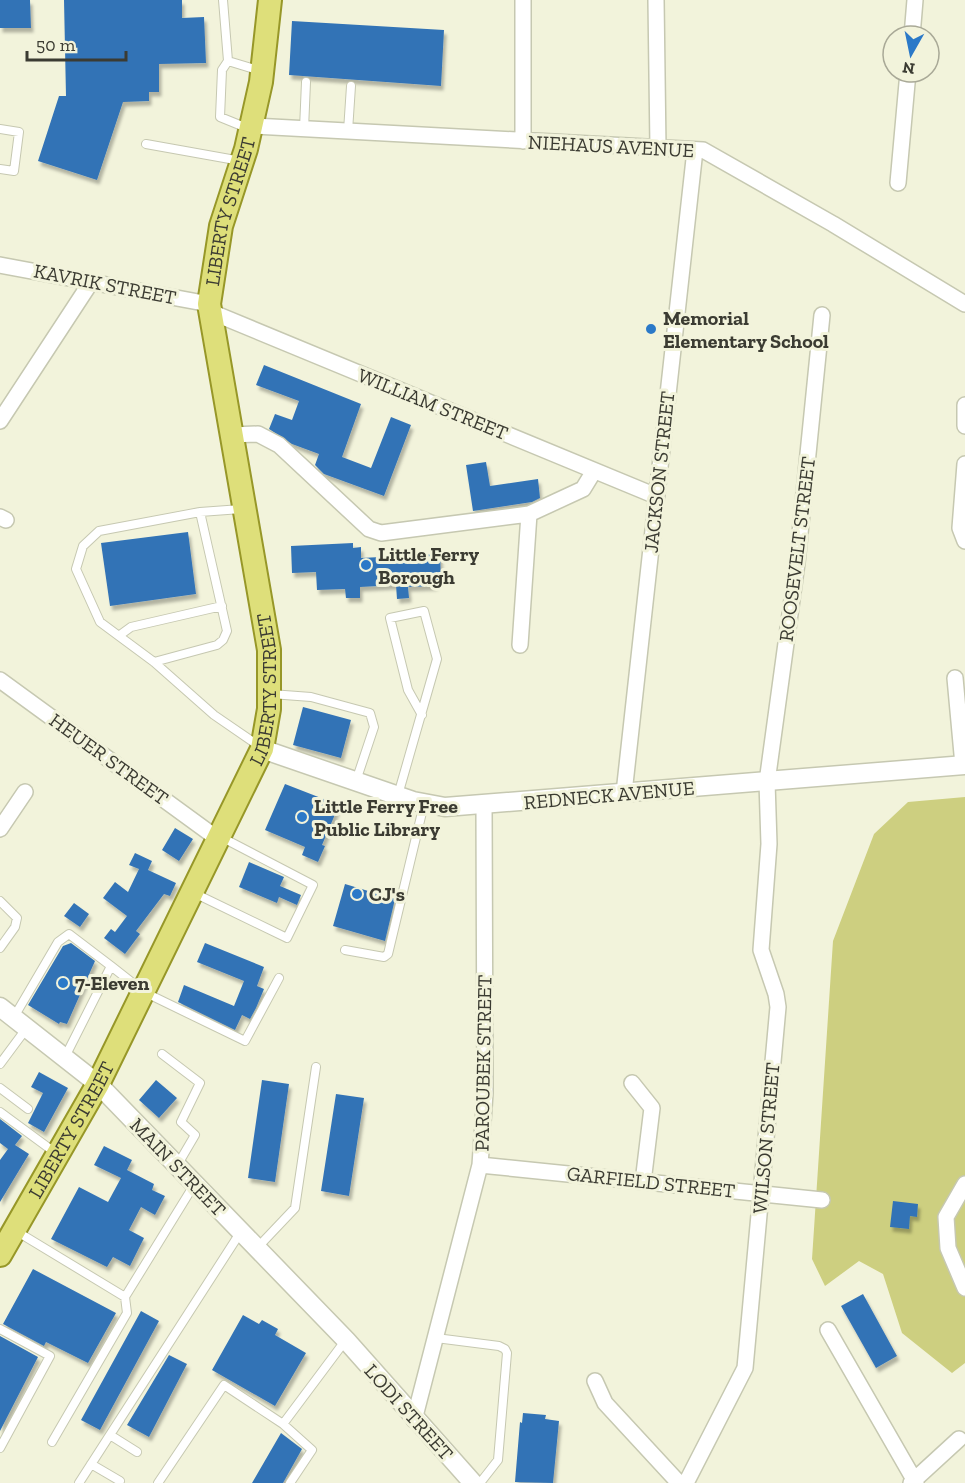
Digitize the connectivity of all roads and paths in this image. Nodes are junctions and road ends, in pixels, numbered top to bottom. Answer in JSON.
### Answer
{"nodes":[{"id":1,"x":223,"y":0,"type":"edge"},
{"id":2,"x":270,"y":0,"type":"edge"},
{"id":3,"x":523,"y":0,"type":"edge"},
{"id":4,"x":657,"y":0,"type":"edge"},
{"id":5,"x":915,"y":0,"type":"edge"},
{"id":6,"x":913,"y":24,"type":"edge"},
{"id":7,"x":228,"y":61,"type":"junction"},
{"id":8,"x":263,"y":72,"type":"junction"},
{"id":9,"x":306,"y":82,"type":"dead end"},
{"id":10,"x":907,"y":84,"type":"edge"},
{"id":11,"x":351,"y":86,"type":"dead end"},
{"id":12,"x":252,"y":128,"type":"junction"},
{"id":13,"x":0,"y":129,"type":"edge"},
{"id":14,"x":304,"y":129,"type":"junction"},
{"id":15,"x":348,"y":131,"type":"junction"},
{"id":16,"x":523,"y":141,"type":"junction"},
{"id":17,"x":146,"y":144,"type":"dead end"},
{"id":18,"x":658,"y":148,"type":"junction"},
{"id":19,"x":695,"y":150,"type":"junction"},
{"id":20,"x":242,"y":161,"type":"junction"},
{"id":21,"x":0,"y":169,"type":"edge"},
{"id":22,"x":898,"y":183,"type":"dead end"},
{"id":23,"x":0,"y":265,"type":"edge"},
{"id":24,"x":92,"y":282,"type":"junction"},
{"id":25,"x":965,"y":304,"type":"edge"},
{"id":26,"x":210,"y":308,"type":"junction"},
{"id":27,"x":822,"y":315,"type":"dead end"},
{"id":28,"x":965,"y":405,"type":"edge"},
{"id":29,"x":0,"y":421,"type":"edge"},
{"id":30,"x":965,"y":426,"type":"edge"},
{"id":31,"x":232,"y":435,"type":"junction"},
{"id":32,"x":965,"y":464,"type":"edge"},
{"id":33,"x":594,"y":471,"type":"junction"},
{"id":34,"x":656,"y":496,"type":"junction"},
{"id":35,"x":244,"y":508,"type":"junction"},
{"id":36,"x":200,"y":512,"type":"junction"},
{"id":37,"x":529,"y":514,"type":"junction"},
{"id":38,"x":965,"y":541,"type":"edge"},
{"id":39,"x":222,"y":606,"type":"junction"},
{"id":40,"x":120,"y":635,"type":"junction"},
{"id":41,"x":520,"y":645,"type":"dead end"},
{"id":42,"x":153,"y":662,"type":"junction"},
{"id":43,"x":956,"y":678,"type":"dead end"},
{"id":44,"x":0,"y":680,"type":"edge"},
{"id":45,"x":269,"y":694,"type":"junction"},
{"id":46,"x":422,"y":715,"type":"junction"},
{"id":47,"x":262,"y":749,"type":"junction"},
{"id":48,"x":964,"y":765,"type":"edge"},
{"id":49,"x":356,"y":781,"type":"junction"},
{"id":50,"x":767,"y":782,"type":"junction"},
{"id":51,"x":25,"y":792,"type":"dead end"},
{"id":52,"x":624,"y":793,"type":"junction"},
{"id":53,"x":398,"y":795,"type":"junction"},
{"id":54,"x":425,"y":803,"type":"junction"},
{"id":55,"x":484,"y":805,"type":"junction"},
{"id":56,"x":0,"y":829,"type":"edge"},
{"id":57,"x":219,"y":838,"type":"junction"},
{"id":58,"x":192,"y":892,"type":"junction"},
{"id":59,"x":0,"y":901,"type":"edge"},
{"id":60,"x":0,"y":948,"type":"edge"},
{"id":61,"x":345,"y":950,"type":"dead end"},
{"id":62,"x":111,"y":966,"type":"junction"},
{"id":63,"x":279,"y":978,"type":"dead end"},
{"id":64,"x":144,"y":992,"type":"junction"},
{"id":65,"x":14,"y":1017,"type":"edge"},
{"id":66,"x":162,"y":1054,"type":"dead end"},
{"id":67,"x":64,"y":1058,"type":"junction"},
{"id":68,"x":0,"y":1064,"type":"edge"},
{"id":69,"x":316,"y":1067,"type":"dead end"},
{"id":70,"x":632,"y":1083,"type":"dead end"},
{"id":71,"x":98,"y":1084,"type":"junction"},
{"id":72,"x":0,"y":1088,"type":"edge"},
{"id":73,"x":28,"y":1109,"type":"dead end"},
{"id":74,"x":0,"y":1112,"type":"edge"},
{"id":75,"x":58,"y":1155,"type":"junction"},
{"id":76,"x":480,"y":1165,"type":"junction"},
{"id":77,"x":177,"y":1166,"type":"junction"},
{"id":78,"x":643,"y":1182,"type":"junction"},
{"id":79,"x":195,"y":1184,"type":"junction"},
{"id":80,"x":965,"y":1184,"type":"edge"},
{"id":81,"x":761,"y":1194,"type":"junction"},
{"id":82,"x":822,"y":1200,"type":"dead end"},
{"id":83,"x":14,"y":1231,"type":"junction"},
{"id":84,"x":241,"y":1232,"type":"junction"},
{"id":85,"x":257,"y":1248,"type":"junction"},
{"id":86,"x":0,"y":1256,"type":"edge"},
{"id":87,"x":965,"y":1288,"type":"edge"},
{"id":88,"x":125,"y":1297,"type":"junction"},
{"id":89,"x":0,"y":1329,"type":"edge"},
{"id":90,"x":828,"y":1330,"type":"dead end"},
{"id":91,"x":436,"y":1338,"type":"junction"},
{"id":92,"x":346,"y":1340,"type":"junction"},
{"id":93,"x":595,"y":1381,"type":"dead end"},
{"id":94,"x":414,"y":1420,"type":"junction"},
{"id":95,"x":283,"y":1424,"type":"junction"},
{"id":96,"x":110,"y":1435,"type":"junction"},
{"id":97,"x":959,"y":1439,"type":"dead end"},
{"id":98,"x":52,"y":1442,"type":"dead end"},
{"id":99,"x":0,"y":1448,"type":"edge"},
{"id":100,"x":137,"y":1452,"type":"dead end"},
{"id":101,"x":92,"y":1464,"type":"junction"},
{"id":102,"x":120,"y":1481,"type":"dead end"},
{"id":103,"x":914,"y":1482,"type":"edge"},
{"id":104,"x":79,"y":1483,"type":"edge"},
{"id":105,"x":158,"y":1483,"type":"edge"},
{"id":106,"x":290,"y":1483,"type":"edge"},
{"id":107,"x":473,"y":1483,"type":"edge"},
{"id":108,"x":480,"y":1483,"type":"edge"},
{"id":109,"x":679,"y":1483,"type":"edge"},
{"id":110,"x":686,"y":1483,"type":"edge"}],
"edges":[{"from":1,"to":7,"type":"lane"},
{"from":2,"to":8,"type":"main road","name":"LIBERTY STREET"},
{"from":3,"to":16,"type":"street"},
{"from":4,"to":18,"type":"street"},
{"from":5,"to":6,"type":"street"},
{"from":7,"to":8,"type":"lane"},
{"from":7,"to":12,"type":"lane"},
{"from":8,"to":12,"type":"main road","name":"LIBERTY STREET"},
{"from":9,"to":14,"type":"lane"},
{"from":10,"to":22,"type":"street"},
{"from":11,"to":15,"type":"lane"},
{"from":12,"to":14,"type":"street","name":"NIEHAUS AVENUE"},
{"from":12,"to":20,"type":"main road","name":"LIBERTY STREET"},
{"from":13,"to":21,"type":"lane"},
{"from":14,"to":15,"type":"street","name":"NIEHAUS AVENUE"},
{"from":15,"to":16,"type":"street","name":"NIEHAUS AVENUE"},
{"from":16,"to":18,"type":"street","name":"NIEHAUS AVENUE"},
{"from":17,"to":20,"type":"lane"},
{"from":18,"to":19,"type":"street","name":"NIEHAUS AVENUE"},
{"from":19,"to":25,"type":"street","name":"NIEHAUS AVENUE"},
{"from":19,"to":34,"type":"street","name":"JACKSON STREET"},
{"from":20,"to":26,"type":"main road","name":"LIBERTY STREET"},
{"from":23,"to":24,"type":"street","name":"KAVRIK STREET"},
{"from":24,"to":26,"type":"street","name":"KAVRIK STREET"},
{"from":24,"to":29,"type":"street"},
{"from":26,"to":31,"type":"main road","name":"LIBERTY STREET"},
{"from":26,"to":33,"type":"street","name":"WILLIAM STREET"},
{"from":27,"to":50,"type":"street","name":"ROOSEVELT STREET"},
{"from":28,"to":30,"type":"street"},
{"from":31,"to":35,"type":"main road","name":"LIBERTY STREET"},
{"from":31,"to":37,"type":"street"},
{"from":32,"to":38,"type":"street"},
{"from":33,"to":34,"type":"street","name":"WILLIAM STREET"},
{"from":33,"to":37,"type":"street"},
{"from":34,"to":52,"type":"street","name":"JACKSON STREET"},
{"from":35,"to":36,"type":"lane"},
{"from":35,"to":45,"type":"main road","name":"LIBERTY STREET"},
{"from":36,"to":39,"type":"lane"},
{"from":36,"to":40,"type":"lane"},
{"from":37,"to":41,"type":"street"},
{"from":39,"to":40,"type":"lane"},
{"from":39,"to":42,"type":"lane"},
{"from":40,"to":42,"type":"lane"},
{"from":42,"to":47,"type":"lane"},
{"from":43,"to":48,"type":"street"},
{"from":44,"to":57,"type":"street","name":"HEUER STREET"},
{"from":45,"to":47,"type":"main road","name":"LIBERTY STREET"},
{"from":45,"to":49,"type":"lane"},
{"from":46,"to":46,"type":"lane"},
{"from":46,"to":53,"type":"lane"},
{"from":47,"to":49,"type":"street","name":"REDNECK AVENUE"},
{"from":47,"to":57,"type":"main road","name":"LIBERTY STREET"},
{"from":48,"to":50,"type":"street","name":"REDNECK AVENUE"},
{"from":49,"to":53,"type":"street","name":"REDNECK AVENUE"},
{"from":50,"to":52,"type":"street","name":"REDNECK AVENUE"},
{"from":50,"to":81,"type":"street","name":"WILSON STREET"},
{"from":51,"to":56,"type":"street"},
{"from":52,"to":55,"type":"street","name":"REDNECK AVENUE"},
{"from":53,"to":54,"type":"street","name":"REDNECK AVENUE"},
{"from":54,"to":55,"type":"street","name":"REDNECK AVENUE"},
{"from":54,"to":61,"type":"lane"},
{"from":55,"to":76,"type":"street","name":"PAROUBEK STREET"},
{"from":57,"to":58,"type":"main road","name":"LIBERTY STREET"},
{"from":57,"to":58,"type":"lane"},
{"from":58,"to":64,"type":"main road","name":"LIBERTY STREET"},
{"from":59,"to":60,"type":"lane"},
{"from":62,"to":64,"type":"lane"},
{"from":62,"to":65,"type":"lane"},
{"from":62,"to":67,"type":"lane"},
{"from":63,"to":64,"type":"lane"},
{"from":64,"to":71,"type":"main road","name":"LIBERTY STREET"},
{"from":65,"to":67,"type":"street","name":"MAIN STREET"},
{"from":65,"to":68,"type":"lane"},
{"from":66,"to":77,"type":"lane"},
{"from":67,"to":71,"type":"street","name":"MAIN STREET"},
{"from":69,"to":85,"type":"lane"},
{"from":70,"to":78,"type":"street"},
{"from":71,"to":75,"type":"main road","name":"LIBERTY STREET"},
{"from":71,"to":77,"type":"street","name":"MAIN STREET"},
{"from":72,"to":73,"type":"lane"},
{"from":74,"to":75,"type":"lane"},
{"from":75,"to":83,"type":"main road","name":"LIBERTY STREET"},
{"from":76,"to":78,"type":"street","name":"GARFIELD STREET"},
{"from":76,"to":91,"type":"street","name":"PAROUBEK STREET"},
{"from":77,"to":79,"type":"street","name":"MAIN STREET"},
{"from":78,"to":81,"type":"street","name":"GARFIELD STREET"},
{"from":79,"to":84,"type":"street","name":"MAIN STREET"},
{"from":79,"to":88,"type":"lane"},
{"from":80,"to":87,"type":"street"},
{"from":81,"to":82,"type":"street","name":"GARFIELD STREET"},
{"from":81,"to":110,"type":"street","name":"WILSON STREET"},
{"from":83,"to":86,"type":"main road","name":"LIBERTY STREET"},
{"from":83,"to":88,"type":"lane"},
{"from":84,"to":85,"type":"street","name":"MAIN STREET"},
{"from":84,"to":96,"type":"lane"},
{"from":85,"to":92,"type":"street","name":"MAIN STREET"},
{"from":88,"to":98,"type":"lane"},
{"from":89,"to":99,"type":"lane"},
{"from":90,"to":103,"type":"street"},
{"from":91,"to":94,"type":"street","name":"PAROUBEK STREET"},
{"from":91,"to":108,"type":"lane"},
{"from":92,"to":94,"type":"street","name":"LODI STREET"},
{"from":92,"to":95,"type":"lane"},
{"from":93,"to":109,"type":"street"},
{"from":94,"to":107,"type":"street","name":"LODI STREET"},
{"from":95,"to":105,"type":"lane"},
{"from":95,"to":106,"type":"lane"},
{"from":96,"to":100,"type":"lane"},
{"from":96,"to":101,"type":"lane"},
{"from":97,"to":103,"type":"street"},
{"from":101,"to":102,"type":"lane"},
{"from":101,"to":104,"type":"lane"}]}
